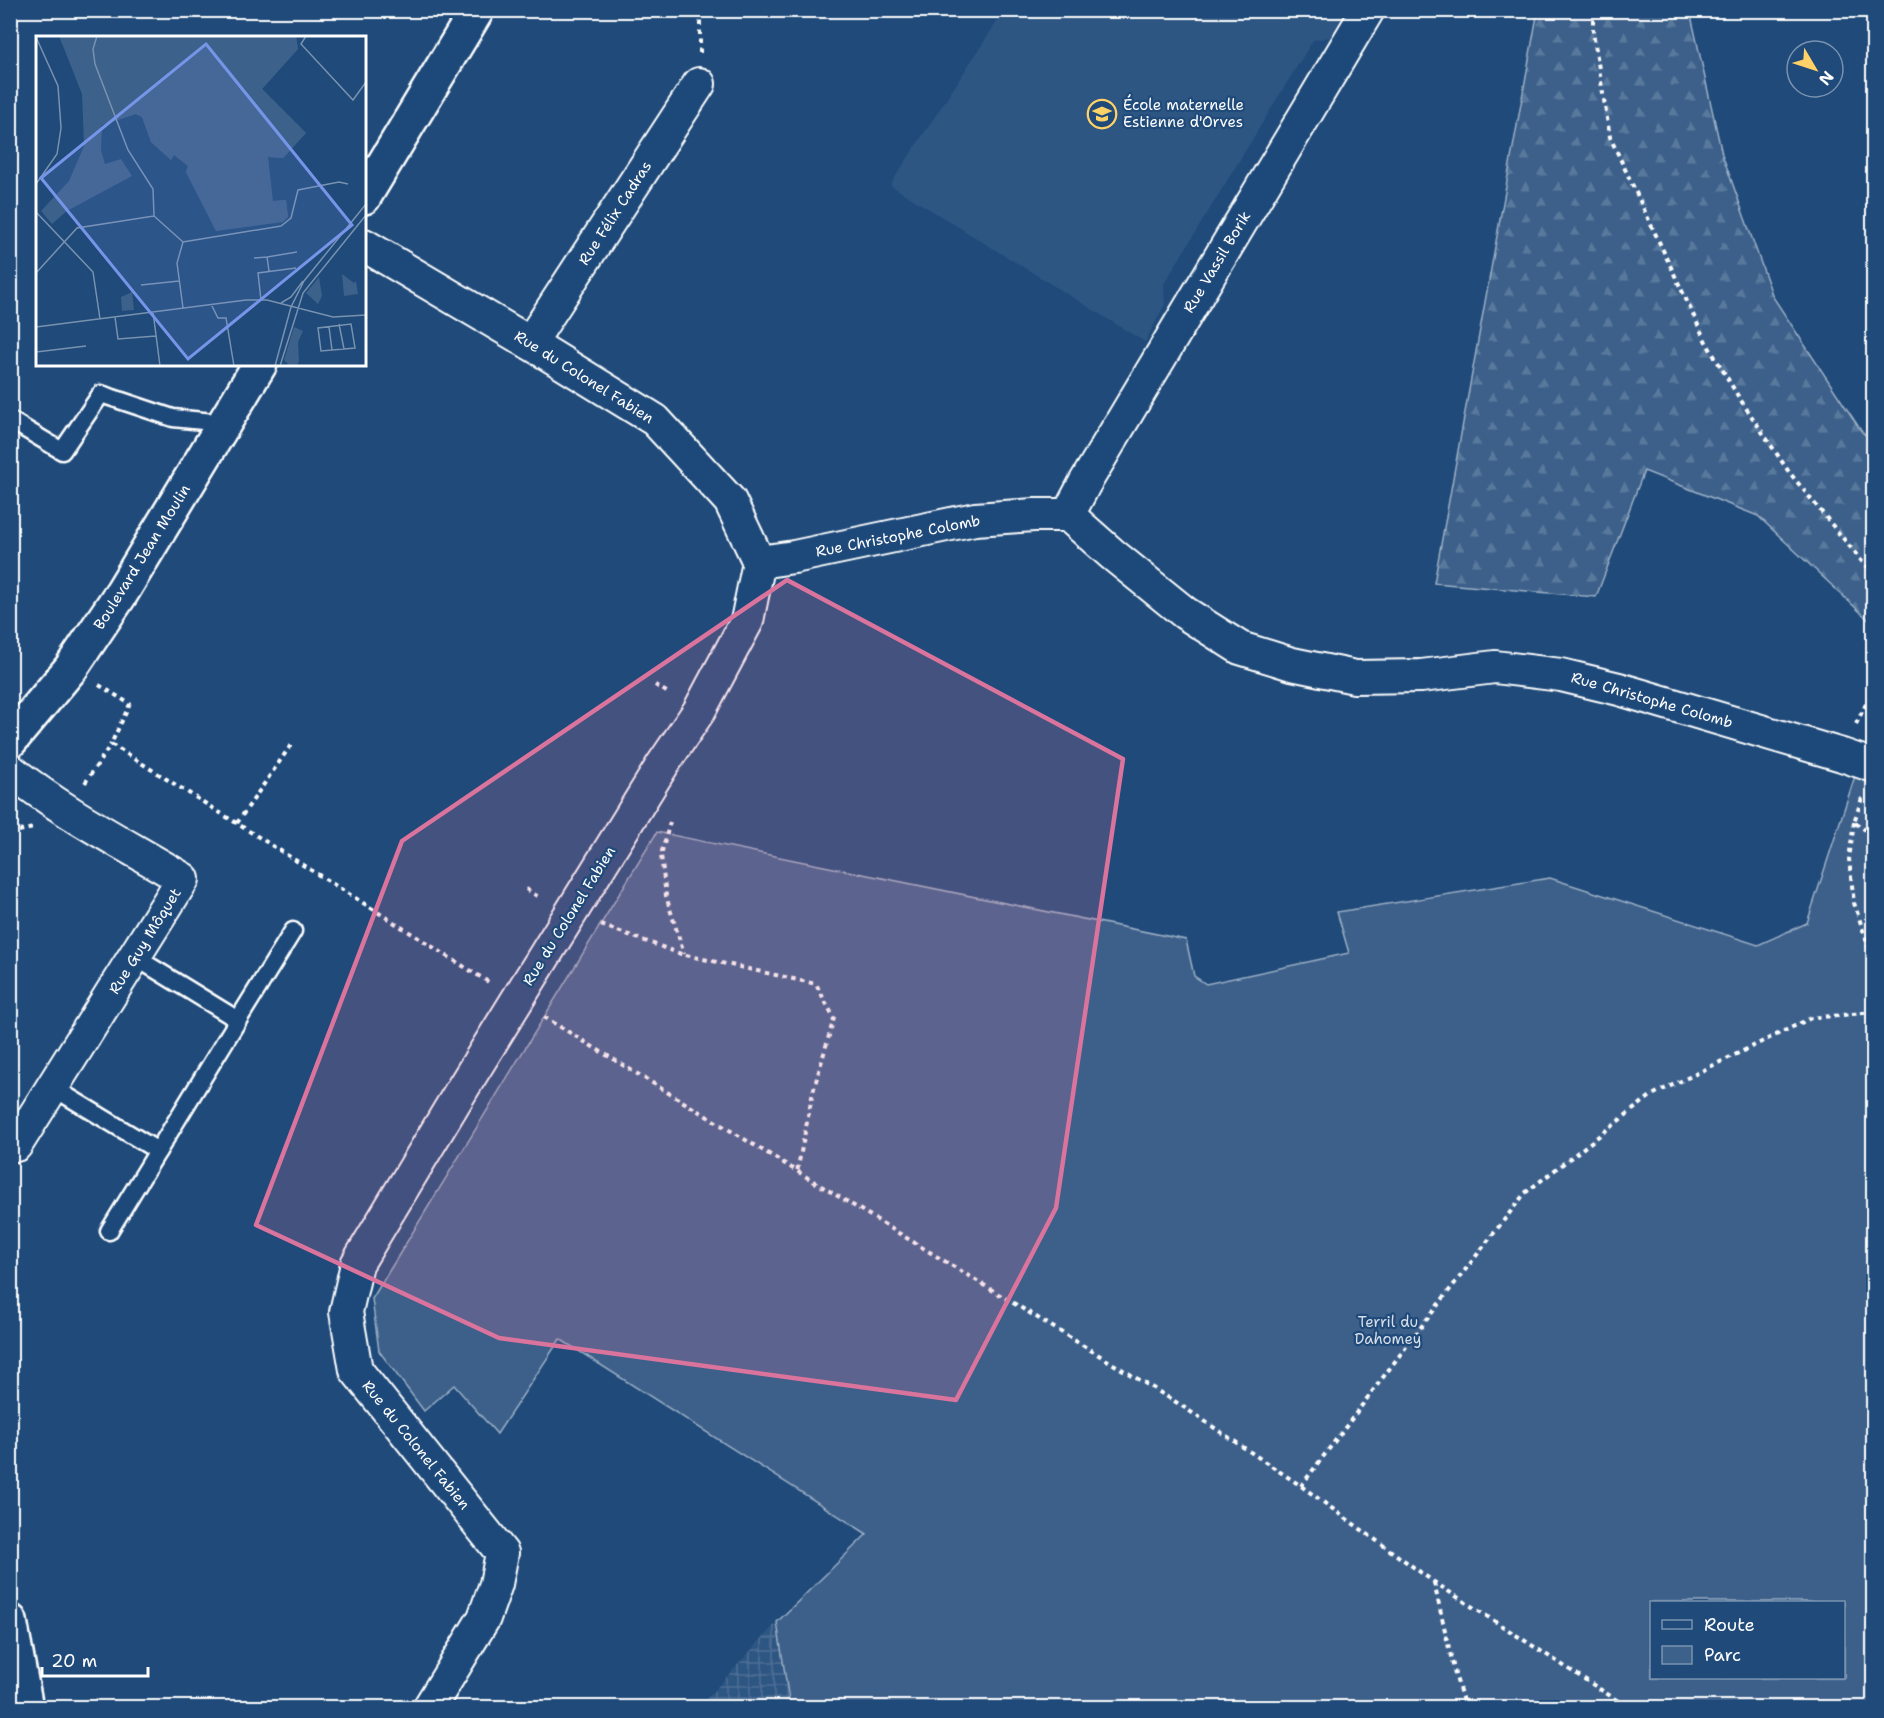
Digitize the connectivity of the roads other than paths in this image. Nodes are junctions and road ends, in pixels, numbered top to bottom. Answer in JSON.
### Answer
{"nodes":[{"id":1,"x":1368,"y":10,"type":"edge"},
{"id":2,"x":470,"y":13,"type":"edge"},
{"id":3,"x":699,"y":84,"type":"road end"},
{"id":4,"x":366,"y":194,"type":"edge"},
{"id":5,"x":366,"y":246,"type":"edge"},
{"id":6,"x":530,"y":343,"type":"junction"},
{"id":7,"x":259,"y":366,"type":"edge"},
{"id":8,"x":10,"y":420,"type":"edge"},
{"id":9,"x":224,"y":423,"type":"junction"},
{"id":10,"x":1068,"y":515,"type":"junction"},
{"id":11,"x":759,"y":562,"type":"junction"},
{"id":12,"x":10,"y":741,"type":"edge"},
{"id":13,"x":1873,"y":766,"type":"edge"},
{"id":14,"x":10,"y":770,"type":"edge"},
{"id":15,"x":293,"y":931,"type":"dead end"},
{"id":16,"x":135,"y":957,"type":"junction"},
{"id":17,"x":238,"y":1020,"type":"junction"},
{"id":18,"x":52,"y":1087,"type":"junction"},
{"id":19,"x":16,"y":1145,"type":"dead end"},
{"id":20,"x":158,"y":1151,"type":"junction"},
{"id":21,"x":109,"y":1231,"type":"dead end"},
{"id":22,"x":10,"y":1621,"type":"edge"},
{"id":23,"x":26,"y":1707,"type":"edge"},
{"id":24,"x":429,"y":1707,"type":"edge"}],
"edges":[{"from":1,"to":10,"type":"street","name":"Rue Vassil Borik"},
{"from":2,"to":4,"type":"street"},
{"from":3,"to":6,"type":"street","name":"Rue Félix Cadras"},
{"from":5,"to":6,"type":"street","name":"Rue du Colonel Fabien"},
{"from":6,"to":11,"type":"street","name":"Rue du Colonel Fabien"},
{"from":7,"to":9,"type":"street","name":"Boulevard Jean Moulin"},
{"from":8,"to":9,"type":"lane"},
{"from":9,"to":12,"type":"street","name":"Boulevard Jean Moulin"},
{"from":10,"to":11,"type":"street","name":"Rue Christophe Colomb"},
{"from":10,"to":13,"type":"street","name":"Rue Christophe Colomb"},
{"from":11,"to":24,"type":"street","name":"Rue du Colonel Fabien"},
{"from":14,"to":16,"type":"street","name":"Rue Guy Môquet"},
{"from":15,"to":17,"type":"lane"},
{"from":16,"to":17,"type":"lane"},
{"from":16,"to":18,"type":"street","name":"Rue Guy Môquet"},
{"from":17,"to":20,"type":"lane"},
{"from":18,"to":19,"type":"street","name":"Rue Guy Môquet"},
{"from":18,"to":20,"type":"lane"},
{"from":20,"to":21,"type":"lane"},
{"from":22,"to":23,"type":"street"}]}
